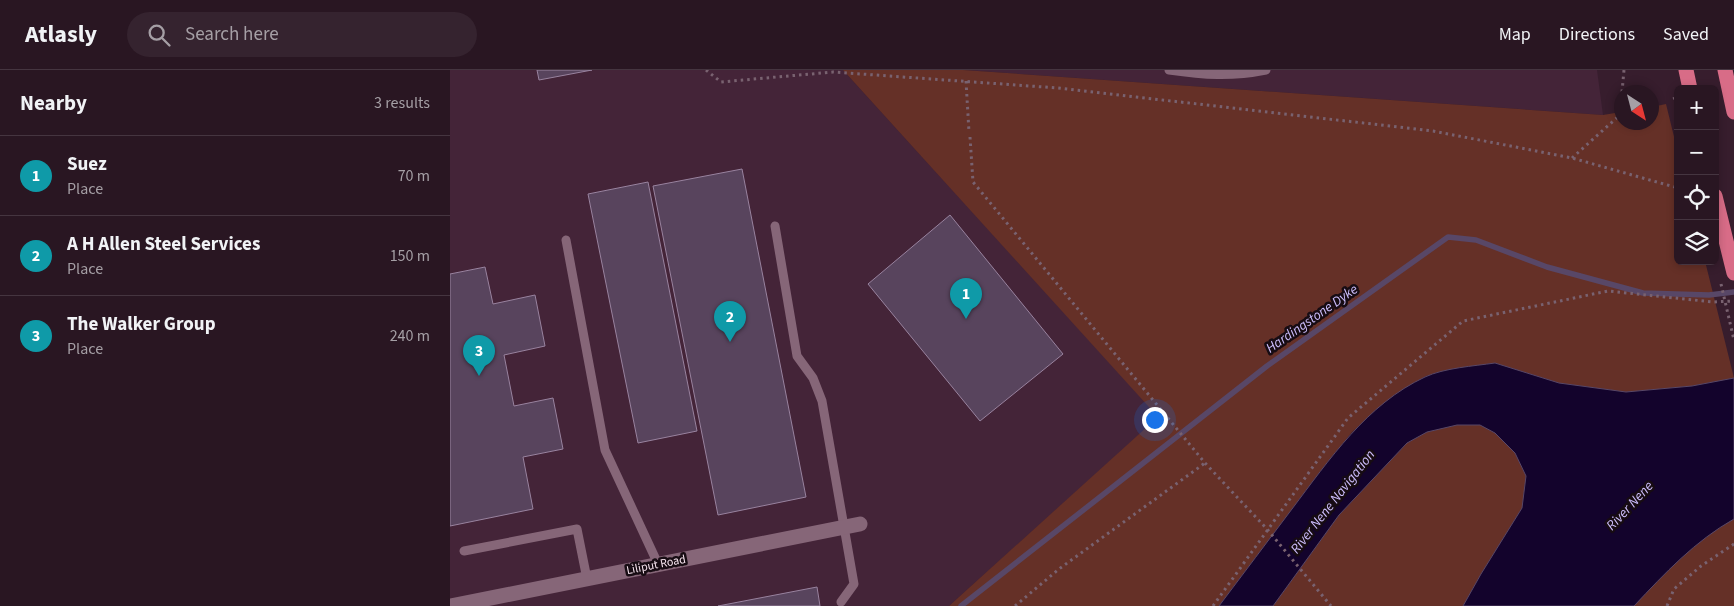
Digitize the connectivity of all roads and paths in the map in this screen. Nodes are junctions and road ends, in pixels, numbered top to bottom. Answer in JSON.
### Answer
{"nodes":[{"id":1,"x":706,"y":70,"type":"edge"},
{"id":2,"x":1169,"y":70,"type":"edge"},
{"id":3,"x":1266,"y":70,"type":"edge"},
{"id":4,"x":1624,"y":70,"type":"edge"},
{"id":5,"x":1686,"y":70,"type":"edge"},
{"id":6,"x":1725,"y":70,"type":"edge"},
{"id":7,"x":966,"y":82,"type":"junction"},
{"id":8,"x":1623,"y":85,"type":"edge"},
{"id":9,"x":1689,"y":85,"type":"edge"},
{"id":10,"x":1734,"y":112,"type":"edge"},
{"id":11,"x":1614,"y":120,"type":"edge"},
{"id":12,"x":969,"y":132,"type":"dead end"},
{"id":13,"x":970,"y":137,"type":"dead end"},
{"id":14,"x":1572,"y":158,"type":"junction"},
{"id":15,"x":1674,"y":187,"type":"edge"},
{"id":16,"x":1719,"y":212,"type":"edge"},
{"id":17,"x":775,"y":226,"type":"dead end"},
{"id":18,"x":566,"y":240,"type":"dead end"},
{"id":19,"x":1734,"y":272,"type":"edge"},
{"id":20,"x":1719,"y":279,"type":"dead end"},
{"id":21,"x":1734,"y":301,"type":"edge"},
{"id":22,"x":1734,"y":340,"type":"edge"},
{"id":23,"x":1205,"y":463,"type":"junction"},
{"id":24,"x":852,"y":525,"type":"junction"},
{"id":25,"x":1267,"y":530,"type":"junction"},
{"id":26,"x":1734,"y":544,"type":"edge"},
{"id":27,"x":464,"y":552,"type":"dead end"},
{"id":28,"x":658,"y":564,"type":"junction"},
{"id":29,"x":587,"y":579,"type":"junction"},
{"id":30,"x":841,"y":602,"type":"dead end"},
{"id":31,"x":481,"y":603,"type":"edge"},
{"id":32,"x":451,"y":606,"type":"edge"},
{"id":33,"x":1015,"y":606,"type":"edge"},
{"id":34,"x":1213,"y":606,"type":"edge"},
{"id":35,"x":1331,"y":606,"type":"edge"},
{"id":36,"x":1667,"y":606,"type":"edge"}],
"edges":[{"from":1,"to":7,"type":"path"},
{"from":2,"to":3,"type":"lane"},
{"from":4,"to":8,"type":"path"},
{"from":5,"to":9,"type":"highway"},
{"from":6,"to":10,"type":"highway"},
{"from":7,"to":12,"type":"path"},
{"from":7,"to":14,"type":"path"},
{"from":11,"to":14,"type":"path"},
{"from":13,"to":23,"type":"path"},
{"from":14,"to":15,"type":"path"},
{"from":16,"to":19,"type":"highway"},
{"from":17,"to":24,"type":"lane"},
{"from":18,"to":28,"type":"lane"},
{"from":20,"to":22,"type":"path"},
{"from":21,"to":25,"type":"path"},
{"from":23,"to":25,"type":"path"},
{"from":23,"to":33,"type":"path"},
{"from":24,"to":28,"type":"street","name":"Liliput Road"},
{"from":24,"to":30,"type":"lane"},
{"from":25,"to":34,"type":"path"},
{"from":25,"to":35,"type":"path"},
{"from":26,"to":36,"type":"path"},
{"from":27,"to":29,"type":"lane"},
{"from":28,"to":29,"type":"street","name":"Liliput Road"},
{"from":29,"to":31,"type":"street","name":"Liliput Road"},
{"from":31,"to":32,"type":"street","name":"Liliput Road"}]}
